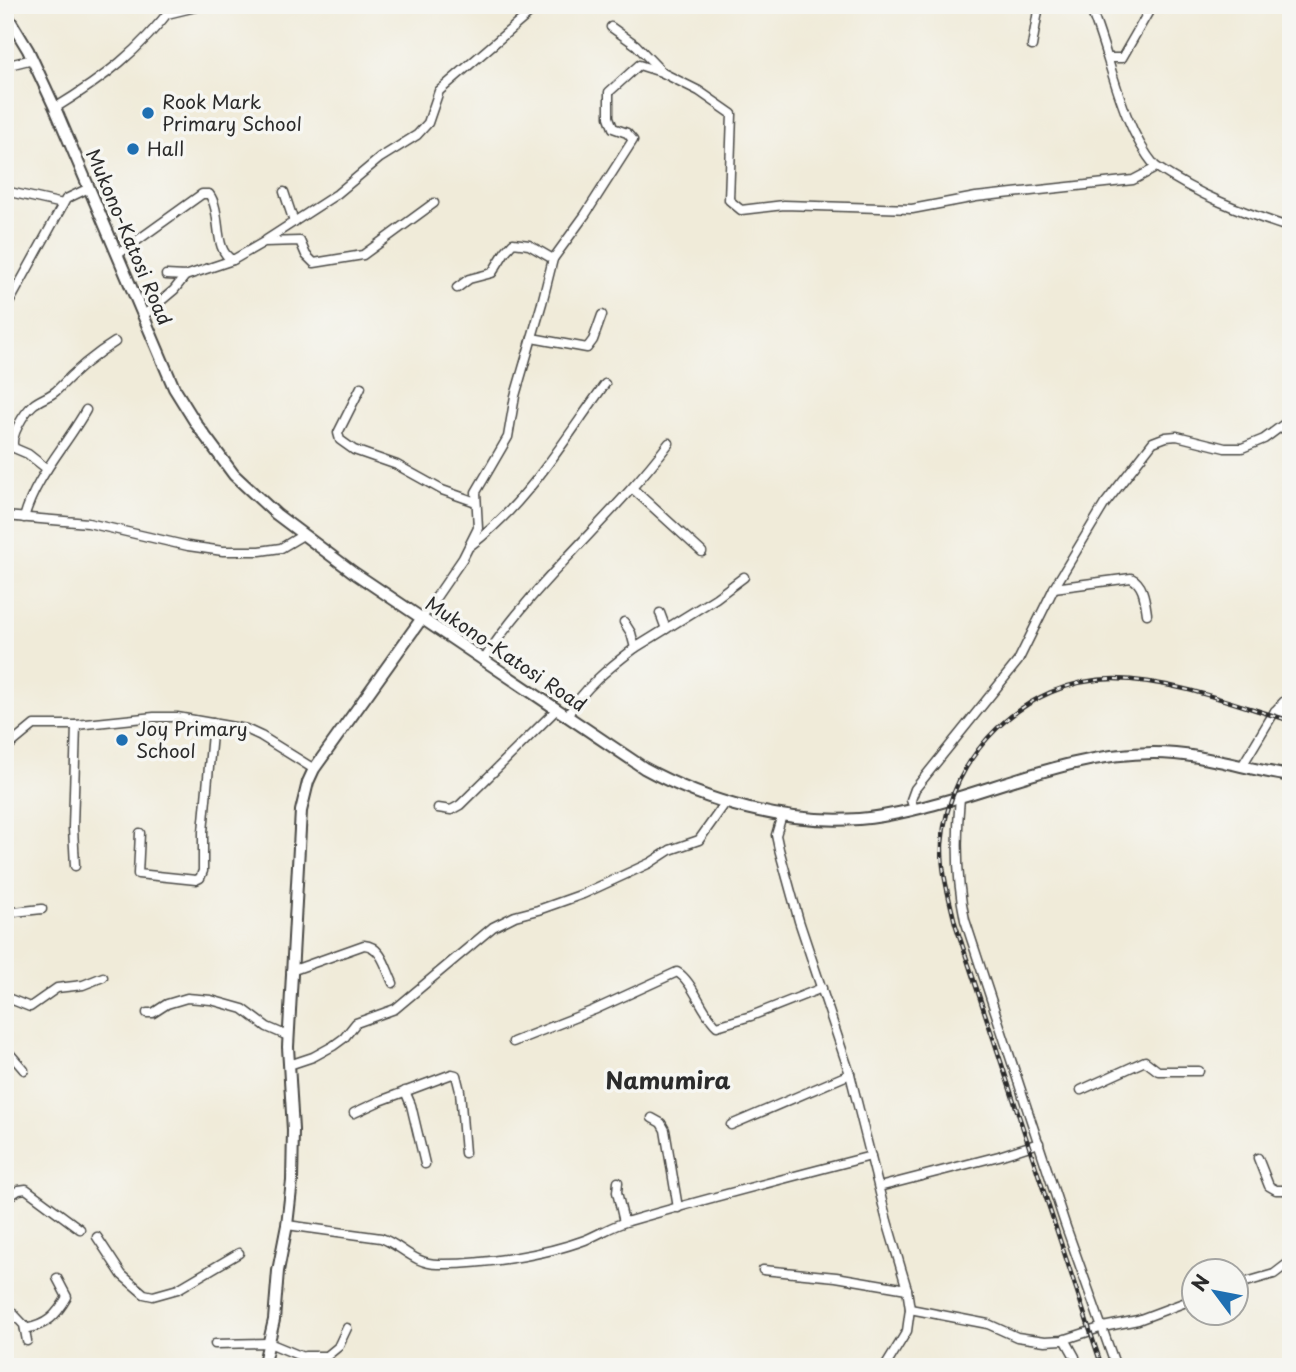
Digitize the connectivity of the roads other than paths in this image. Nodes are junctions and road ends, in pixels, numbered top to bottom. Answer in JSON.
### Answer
{"nodes":[{"id":1,"x":174,"y":5,"type":"edge"},
{"id":2,"x":204,"y":5,"type":"edge"},
{"id":3,"x":1039,"y":5,"type":"edge"},
{"id":4,"x":1089,"y":5,"type":"edge"},
{"id":5,"x":1150,"y":5,"type":"edge"},
{"id":6,"x":538,"y":6,"type":"edge"},
{"id":7,"x":5,"y":12,"type":"edge"},
{"id":8,"x":167,"y":14,"type":"junction"},
{"id":9,"x":611,"y":27,"type":"dead end"},
{"id":10,"x":1032,"y":46,"type":"dead end"},
{"id":11,"x":1108,"y":58,"type":"junction"},
{"id":12,"x":33,"y":60,"type":"junction"},
{"id":13,"x":5,"y":66,"type":"edge"},
{"id":14,"x":663,"y":73,"type":"junction"},
{"id":15,"x":55,"y":108,"type":"junction"},
{"id":16,"x":1155,"y":166,"type":"junction"},
{"id":17,"x":89,"y":188,"type":"junction"},
{"id":18,"x":5,"y":191,"type":"edge"},
{"id":19,"x":284,"y":192,"type":"dead end"},
{"id":20,"x":434,"y":203,"type":"dead end"},
{"id":21,"x":63,"y":204,"type":"junction"},
{"id":22,"x":294,"y":222,"type":"junction"},
{"id":23,"x":1291,"y":228,"type":"edge"},
{"id":24,"x":264,"y":242,"type":"junction"},
{"id":25,"x":117,"y":256,"type":"junction"},
{"id":26,"x":553,"y":259,"type":"junction"},
{"id":27,"x":233,"y":260,"type":"junction"},
{"id":28,"x":166,"y":275,"type":"dead end"},
{"id":29,"x":185,"y":276,"type":"junction"},
{"id":30,"x":457,"y":288,"type":"dead end"},
{"id":31,"x":5,"y":310,"type":"edge"},
{"id":32,"x":602,"y":315,"type":"dead end"},
{"id":33,"x":143,"y":316,"type":"junction"},
{"id":34,"x":532,"y":338,"type":"junction"},
{"id":35,"x":115,"y":342,"type":"dead end"},
{"id":36,"x":605,"y":384,"type":"dead end"},
{"id":37,"x":361,"y":387,"type":"dead end"},
{"id":38,"x":86,"y":410,"type":"dead end"},
{"id":39,"x":1291,"y":419,"type":"edge"},
{"id":40,"x":669,"y":443,"type":"dead end"},
{"id":41,"x":47,"y":469,"type":"junction"},
{"id":42,"x":633,"y":489,"type":"junction"},
{"id":43,"x":476,"y":502,"type":"junction"},
{"id":44,"x":5,"y":516,"type":"edge"},
{"id":45,"x":24,"y":518,"type":"junction"},
{"id":46,"x":303,"y":535,"type":"junction"},
{"id":47,"x":468,"y":548,"type":"junction"},
{"id":48,"x":702,"y":552,"type":"dead end"},
{"id":49,"x":744,"y":577,"type":"dead end"},
{"id":50,"x":1054,"y":588,"type":"junction"},
{"id":51,"x":660,"y":613,"type":"dead end"},
{"id":52,"x":1147,"y":614,"type":"dead end"},
{"id":53,"x":422,"y":618,"type":"junction"},
{"id":54,"x":624,"y":622,"type":"dead end"},
{"id":55,"x":666,"y":629,"type":"junction"},
{"id":56,"x":635,"y":648,"type":"junction"},
{"id":57,"x":483,"y":661,"type":"junction"},
{"id":58,"x":1291,"y":694,"type":"edge"},
{"id":59,"x":556,"y":710,"type":"junction"},
{"id":60,"x":1276,"y":711,"type":"junction"},
{"id":61,"x":1291,"y":715,"type":"edge"},
{"id":62,"x":567,"y":717,"type":"junction"},
{"id":63,"x":213,"y":723,"type":"junction"},
{"id":64,"x":76,"y":725,"type":"junction"},
{"id":65,"x":5,"y":749,"type":"edge"},
{"id":66,"x":1242,"y":766,"type":"junction"},
{"id":67,"x":314,"y":769,"type":"junction"},
{"id":68,"x":1291,"y":776,"type":"edge"},
{"id":69,"x":960,"y":797,"type":"junction"},
{"id":70,"x":726,"y":802,"type":"junction"},
{"id":71,"x":438,"y":808,"type":"dead end"},
{"id":72,"x":914,"y":809,"type":"junction"},
{"id":73,"x":782,"y":815,"type":"junction"},
{"id":74,"x":140,"y":833,"type":"dead end"},
{"id":75,"x":75,"y":866,"type":"dead end"},
{"id":76,"x":42,"y":909,"type":"dead end"},
{"id":77,"x":5,"y":913,"type":"edge"},
{"id":78,"x":291,"y":971,"type":"junction"},
{"id":79,"x":103,"y":977,"type":"dead end"},
{"id":80,"x":393,"y":983,"type":"dead end"},
{"id":81,"x":822,"y":988,"type":"junction"},
{"id":82,"x":5,"y":998,"type":"edge"},
{"id":83,"x":147,"y":1013,"type":"dead end"},
{"id":84,"x":288,"y":1035,"type":"junction"},
{"id":85,"x":513,"y":1042,"type":"dead end"},
{"id":86,"x":5,"y":1048,"type":"edge"},
{"id":87,"x":289,"y":1065,"type":"junction"},
{"id":88,"x":24,"y":1070,"type":"dead end"},
{"id":89,"x":1199,"y":1071,"type":"dead end"},
{"id":90,"x":850,"y":1074,"type":"junction"},
{"id":91,"x":1081,"y":1090,"type":"dead end"},
{"id":92,"x":405,"y":1091,"type":"junction"},
{"id":93,"x":354,"y":1113,"type":"dead end"},
{"id":94,"x":652,"y":1118,"type":"dead end"},
{"id":95,"x":731,"y":1125,"type":"dead end"},
{"id":96,"x":1039,"y":1143,"type":"junction"},
{"id":97,"x":465,"y":1153,"type":"dead end"},
{"id":98,"x":871,"y":1156,"type":"junction"},
{"id":99,"x":1258,"y":1158,"type":"dead end"},
{"id":100,"x":425,"y":1164,"type":"dead end"},
{"id":101,"x":618,"y":1182,"type":"dead end"},
{"id":102,"x":879,"y":1186,"type":"junction"},
{"id":103,"x":1291,"y":1190,"type":"edge"},
{"id":104,"x":5,"y":1199,"type":"edge"},
{"id":105,"x":678,"y":1208,"type":"junction"},
{"id":106,"x":624,"y":1223,"type":"junction"},
{"id":107,"x":287,"y":1225,"type":"junction"},
{"id":108,"x":80,"y":1229,"type":"dead end"},
{"id":109,"x":97,"y":1237,"type":"dead end"},
{"id":110,"x":239,"y":1253,"type":"dead end"},
{"id":111,"x":1289,"y":1264,"type":"edge"},
{"id":112,"x":763,"y":1270,"type":"dead end"},
{"id":113,"x":57,"y":1278,"type":"dead end"},
{"id":114,"x":1250,"y":1281,"type":"edge"},
{"id":115,"x":908,"y":1289,"type":"junction"},
{"id":116,"x":5,"y":1305,"type":"edge"},
{"id":117,"x":1180,"y":1305,"type":"edge"},
{"id":118,"x":910,"y":1309,"type":"junction"},
{"id":119,"x":1103,"y":1327,"type":"junction"},
{"id":120,"x":347,"y":1328,"type":"dead end"},
{"id":121,"x":25,"y":1329,"type":"junction"},
{"id":122,"x":1065,"y":1339,"type":"junction"},
{"id":123,"x":27,"y":1341,"type":"dead end"},
{"id":124,"x":270,"y":1343,"type":"junction"},
{"id":125,"x":215,"y":1344,"type":"dead end"},
{"id":126,"x":305,"y":1356,"type":"junction"},
{"id":127,"x":333,"y":1364,"type":"dead end"},
{"id":128,"x":263,"y":1367,"type":"edge"},
{"id":129,"x":885,"y":1367,"type":"edge"},
{"id":130,"x":1076,"y":1367,"type":"edge"},
{"id":131,"x":1116,"y":1367,"type":"edge"}],
"edges":[{"from":1,"to":8,"type":"street"},
{"from":2,"to":8,"type":"street"},
{"from":3,"to":10,"type":"street"},
{"from":4,"to":11,"type":"street"},
{"from":5,"to":11,"type":"street"},
{"from":6,"to":22,"type":"street"},
{"from":7,"to":12,"type":"main road","name":"Mukono-Katosi Road"},
{"from":8,"to":15,"type":"street"},
{"from":9,"to":14,"type":"street"},
{"from":11,"to":16,"type":"street"},
{"from":12,"to":13,"type":"street"},
{"from":12,"to":15,"type":"main road","name":"Mukono-Katosi Road"},
{"from":14,"to":16,"type":"street"},
{"from":14,"to":26,"type":"street"},
{"from":15,"to":17,"type":"main road","name":"Mukono-Katosi Road"},
{"from":16,"to":23,"type":"street"},
{"from":17,"to":21,"type":"street"},
{"from":17,"to":25,"type":"main road","name":"Mukono-Katosi Road"},
{"from":18,"to":21,"type":"street"},
{"from":19,"to":22,"type":"street"},
{"from":20,"to":24,"type":"street"},
{"from":21,"to":31,"type":"street"},
{"from":22,"to":24,"type":"street"},
{"from":24,"to":27,"type":"street"},
{"from":25,"to":27,"type":"street"},
{"from":25,"to":33,"type":"main road","name":"Mukono-Katosi Road"},
{"from":26,"to":30,"type":"street"},
{"from":26,"to":34,"type":"street"},
{"from":27,"to":29,"type":"street"},
{"from":28,"to":29,"type":"street"},
{"from":29,"to":33,"type":"street"},
{"from":32,"to":34,"type":"street"},
{"from":33,"to":46,"type":"main road","name":"Mukono-Katosi Road"},
{"from":34,"to":43,"type":"street"},
{"from":35,"to":41,"type":"street"},
{"from":36,"to":47,"type":"street"},
{"from":37,"to":43,"type":"street"},
{"from":38,"to":41,"type":"street"},
{"from":39,"to":50,"type":"street"},
{"from":40,"to":42,"type":"street"},
{"from":41,"to":45,"type":"street"},
{"from":42,"to":48,"type":"street"},
{"from":42,"to":57,"type":"street"},
{"from":43,"to":47,"type":"street"},
{"from":44,"to":45,"type":"street"},
{"from":45,"to":46,"type":"street"},
{"from":46,"to":53,"type":"main road","name":"Mukono-Katosi Road"},
{"from":47,"to":53,"type":"street"},
{"from":49,"to":55,"type":"street"},
{"from":50,"to":52,"type":"street"},
{"from":50,"to":72,"type":"street"},
{"from":51,"to":55,"type":"street"},
{"from":53,"to":57,"type":"main road","name":"Mukono-Katosi Road"},
{"from":53,"to":67,"type":"main road"},
{"from":54,"to":56,"type":"street"},
{"from":55,"to":56,"type":"street"},
{"from":56,"to":62,"type":"street"},
{"from":57,"to":59,"type":"main road","name":"Mukono-Katosi Road"},
{"from":58,"to":60,"type":"street"},
{"from":59,"to":62,"type":"main road","name":"Mukono-Katosi Road"},
{"from":59,"to":71,"type":"street"},
{"from":60,"to":61,"type":"street"},
{"from":60,"to":66,"type":"street"},
{"from":62,"to":70,"type":"main road","name":"Mukono-Katosi Road"},
{"from":63,"to":64,"type":"street"},
{"from":63,"to":67,"type":"street"},
{"from":63,"to":74,"type":"street"},
{"from":64,"to":65,"type":"street"},
{"from":64,"to":75,"type":"street"},
{"from":66,"to":68,"type":"main road","name":"Mukono-Katosi Road"},
{"from":66,"to":69,"type":"main road","name":"Mukono-Katosi Road"},
{"from":67,"to":78,"type":"main road"},
{"from":69,"to":72,"type":"main road","name":"Mukono-Katosi Road"},
{"from":69,"to":96,"type":"street"},
{"from":70,"to":73,"type":"main road","name":"Mukono-Katosi Road"},
{"from":70,"to":87,"type":"street"},
{"from":72,"to":73,"type":"main road","name":"Mukono-Katosi Road"},
{"from":73,"to":81,"type":"street"},
{"from":76,"to":77,"type":"street"},
{"from":78,"to":80,"type":"street"},
{"from":78,"to":84,"type":"main road"},
{"from":79,"to":82,"type":"street"},
{"from":81,"to":85,"type":"street"},
{"from":81,"to":90,"type":"street"},
{"from":83,"to":84,"type":"street"},
{"from":84,"to":87,"type":"main road"},
{"from":86,"to":88,"type":"street"},
{"from":87,"to":107,"type":"main road"},
{"from":89,"to":91,"type":"street"},
{"from":90,"to":95,"type":"street"},
{"from":90,"to":98,"type":"street"},
{"from":92,"to":93,"type":"street"},
{"from":92,"to":97,"type":"street"},
{"from":92,"to":100,"type":"street"},
{"from":94,"to":105,"type":"street"},
{"from":96,"to":102,"type":"street"},
{"from":96,"to":119,"type":"street"},
{"from":98,"to":102,"type":"street"},
{"from":98,"to":105,"type":"street"},
{"from":99,"to":103,"type":"street"},
{"from":101,"to":106,"type":"street"},
{"from":102,"to":115,"type":"street"},
{"from":104,"to":108,"type":"street"},
{"from":105,"to":106,"type":"street"},
{"from":106,"to":107,"type":"street"},
{"from":107,"to":124,"type":"main road"},
{"from":109,"to":110,"type":"street"},
{"from":111,"to":114,"type":"street"},
{"from":112,"to":115,"type":"street"},
{"from":113,"to":121,"type":"street"},
{"from":115,"to":118,"type":"street"},
{"from":116,"to":121,"type":"street"},
{"from":117,"to":119,"type":"street"},
{"from":118,"to":122,"type":"street"},
{"from":118,"to":129,"type":"street"},
{"from":119,"to":122,"type":"street"},
{"from":119,"to":131,"type":"street"},
{"from":120,"to":126,"type":"street"},
{"from":121,"to":123,"type":"street"},
{"from":122,"to":130,"type":"street"},
{"from":124,"to":125,"type":"street"},
{"from":124,"to":126,"type":"street"},
{"from":124,"to":128,"type":"main road"},
{"from":126,"to":127,"type":"street"}]}
